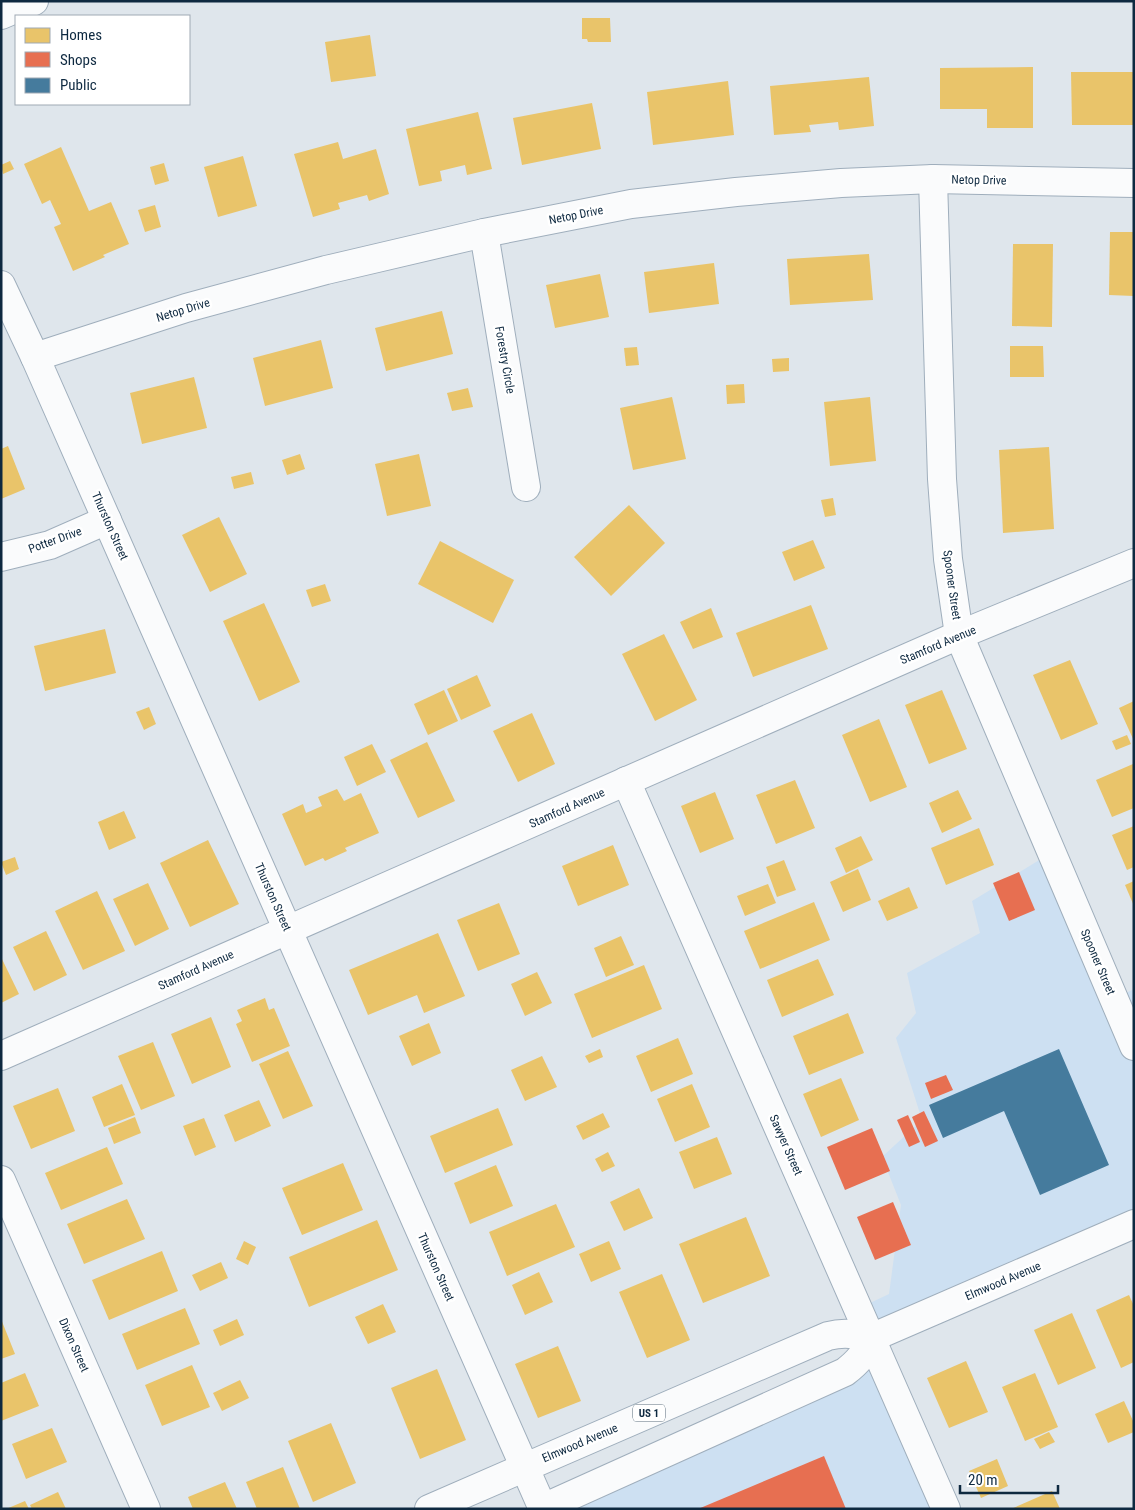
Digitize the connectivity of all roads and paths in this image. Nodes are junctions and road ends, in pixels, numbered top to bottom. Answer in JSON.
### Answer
{"nodes":[{"id":1,"x":34,"y":1,"type":"edge"},
{"id":2,"x":1,"y":15,"type":"edge"},
{"id":3,"x":933,"y":179,"type":"junction"},
{"id":4,"x":1134,"y":183,"type":"edge"},
{"id":5,"x":484,"y":233,"type":"junction"},
{"id":6,"x":1,"y":285,"type":"edge"},
{"id":7,"x":35,"y":357,"type":"junction"},
{"id":8,"x":526,"y":487,"type":"dead end"},
{"id":9,"x":107,"y":520,"type":"junction"},
{"id":10,"x":1,"y":557,"type":"edge"},
{"id":11,"x":1134,"y":563,"type":"edge"},
{"id":12,"x":959,"y":635,"type":"junction"},
{"id":13,"x":626,"y":782,"type":"junction"},
{"id":14,"x":288,"y":930,"type":"junction"},
{"id":15,"x":1134,"y":1046,"type":"edge"},
{"id":16,"x":1,"y":1056,"type":"edge"},
{"id":17,"x":1,"y":1180,"type":"edge"},
{"id":18,"x":1134,"y":1224,"type":"edge"},
{"id":19,"x":871,"y":1338,"type":"junction"},
{"id":20,"x":524,"y":1467,"type":"junction"},
{"id":21,"x":146,"y":1509,"type":"edge"},
{"id":22,"x":429,"y":1509,"type":"edge"},
{"id":23,"x":542,"y":1509,"type":"edge"},
{"id":24,"x":946,"y":1509,"type":"edge"}],
"edges":[{"from":1,"to":2,"type":"main road"},
{"from":3,"to":4,"type":"main road","name":"Netop Drive"},
{"from":3,"to":5,"type":"main road","name":"Netop Drive"},
{"from":3,"to":12,"type":"main road","name":"Spooner Street"},
{"from":5,"to":7,"type":"main road","name":"Netop Drive"},
{"from":5,"to":8,"type":"main road","name":"Forestry Circle"},
{"from":6,"to":7,"type":"main road","name":"Thurston Street"},
{"from":7,"to":9,"type":"main road","name":"Thurston Street"},
{"from":9,"to":10,"type":"main road","name":"Potter Drive"},
{"from":9,"to":14,"type":"main road","name":"Thurston Street"},
{"from":11,"to":12,"type":"main road","name":"Stamford Avenue"},
{"from":12,"to":13,"type":"main road","name":"Stamford Avenue"},
{"from":12,"to":15,"type":"main road","name":"Spooner Street"},
{"from":13,"to":14,"type":"main road","name":"Stamford Avenue"},
{"from":13,"to":19,"type":"main road","name":"Sawyer Street"},
{"from":14,"to":16,"type":"main road","name":"Stamford Avenue"},
{"from":14,"to":20,"type":"main road","name":"Thurston Street"},
{"from":17,"to":21,"type":"main road","name":"Dixon Street"},
{"from":18,"to":19,"type":"main road","name":"Elmwood Avenue"},
{"from":19,"to":20,"type":"main road","name":"Elmwood Avenue","number":"US 1"},
{"from":19,"to":23,"type":"main road"},
{"from":19,"to":24,"type":"main road","name":"Sawyer Street"},
{"from":20,"to":22,"type":"main road","name":"Elmwood Avenue","number":"US 1"},
{"from":20,"to":23,"type":"main road","name":"Thurston Street"}]}
